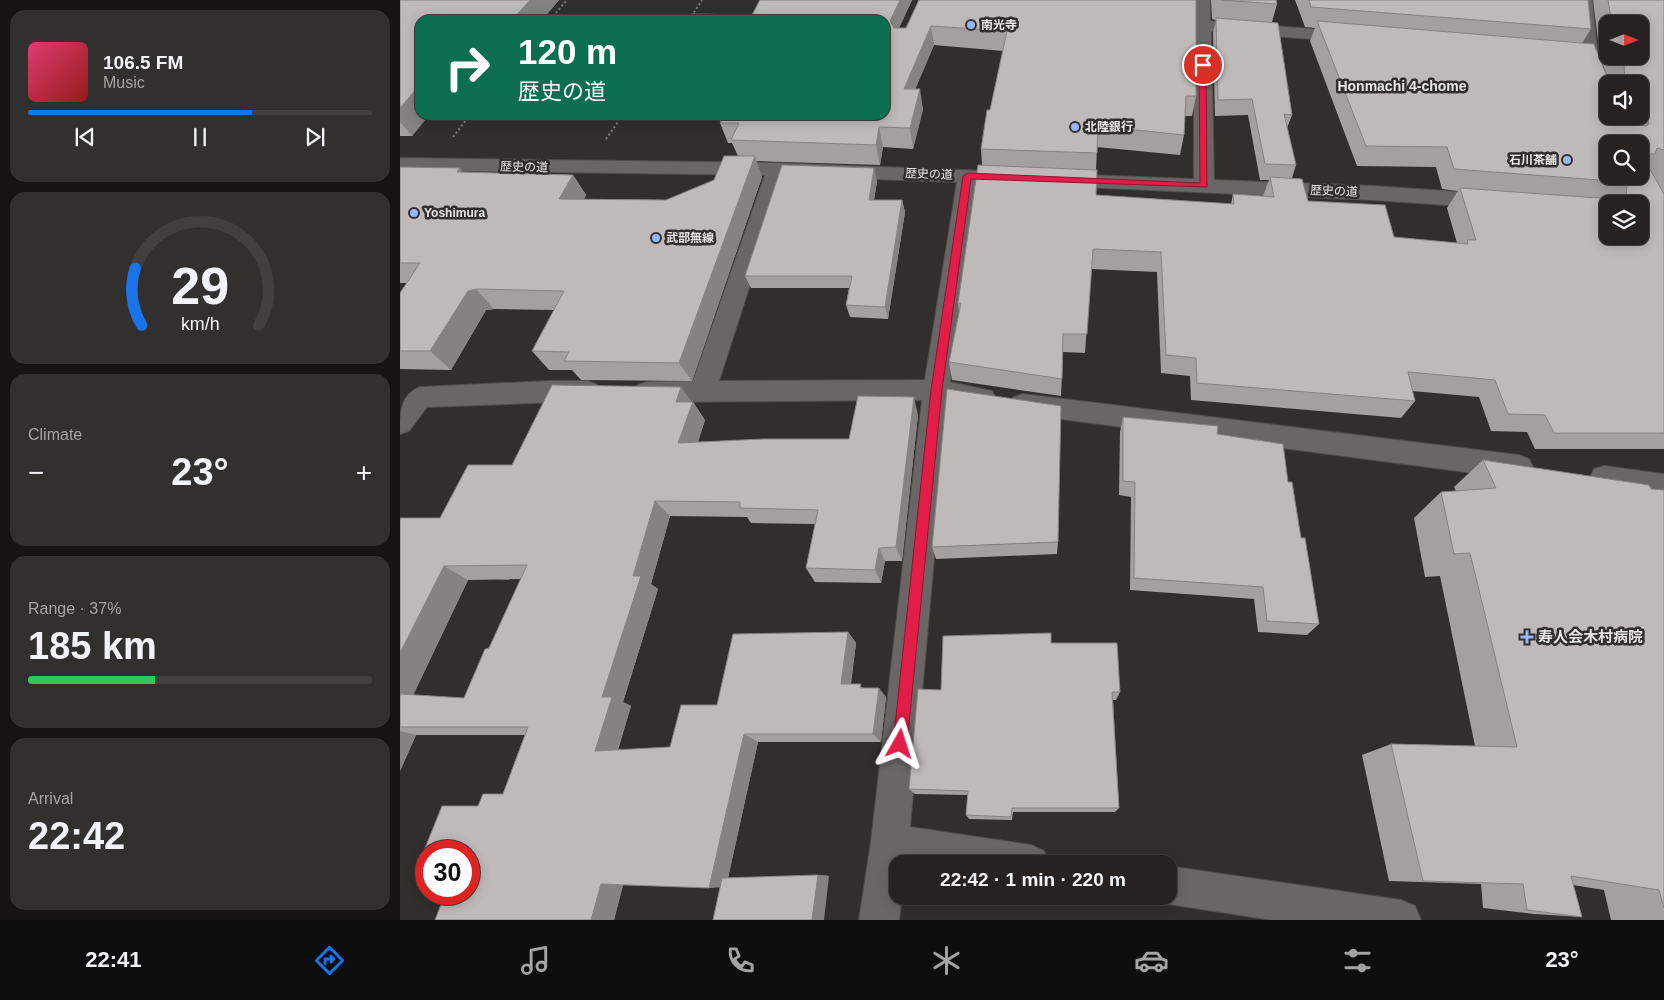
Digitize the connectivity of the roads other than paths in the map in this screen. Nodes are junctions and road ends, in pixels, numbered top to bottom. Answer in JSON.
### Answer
{"nodes":[{"id":1,"x":1202,"y":0,"type":"edge"},
{"id":2,"x":1584,"y":0,"type":"edge"},
{"id":3,"x":1202,"y":25,"type":"junction"},
{"id":4,"x":1363,"y":38,"type":"edge"},
{"id":5,"x":1569,"y":56,"type":"edge"},
{"id":6,"x":1589,"y":57,"type":"junction"},
{"id":7,"x":1599,"y":84,"type":"edge"},
{"id":8,"x":400,"y":164,"type":"edge"},
{"id":9,"x":777,"y":169,"type":"junction"},
{"id":10,"x":968,"y":176,"type":"junction"},
{"id":11,"x":1204,"y":186,"type":"junction"},
{"id":12,"x":1511,"y":203,"type":"edge"},
{"id":13,"x":936,"y":390,"type":"junction"},
{"id":14,"x":702,"y":393,"type":"junction"},
{"id":15,"x":400,"y":423,"type":"edge"},
{"id":16,"x":1540,"y":470,"type":"edge"},
{"id":17,"x":1578,"y":475,"type":"edge"},
{"id":18,"x":1664,"y":486,"type":"edge"},
{"id":19,"x":890,"y":842,"type":"junction"},
{"id":20,"x":973,"y":855,"type":"edge"},
{"id":21,"x":1177,"y":885,"type":"edge"},
{"id":22,"x":879,"y":920,"type":"edge"},
{"id":23,"x":1401,"y":920,"type":"edge"}],
"edges":[{"from":1,"to":3,"type":"street"},
{"from":2,"to":6,"type":"street"},
{"from":3,"to":4,"type":"street"},
{"from":3,"to":11,"type":"street"},
{"from":5,"to":6,"type":"street"},
{"from":6,"to":7,"type":"street"},
{"from":8,"to":9,"type":"street","name":"歴史の道"},
{"from":9,"to":10,"type":"street","name":"歴史の道"},
{"from":9,"to":14,"type":"street"},
{"from":10,"to":11,"type":"street","name":"歴史の道"},
{"from":10,"to":13,"type":"street"},
{"from":11,"to":12,"type":"street","name":"歴史の道"},
{"from":13,"to":14,"type":"street"},
{"from":13,"to":16,"type":"street"},
{"from":13,"to":19,"type":"street"},
{"from":14,"to":15,"type":"street"},
{"from":17,"to":18,"type":"street"},
{"from":19,"to":20,"type":"street"},
{"from":19,"to":22,"type":"street"},
{"from":21,"to":23,"type":"street"}]}
